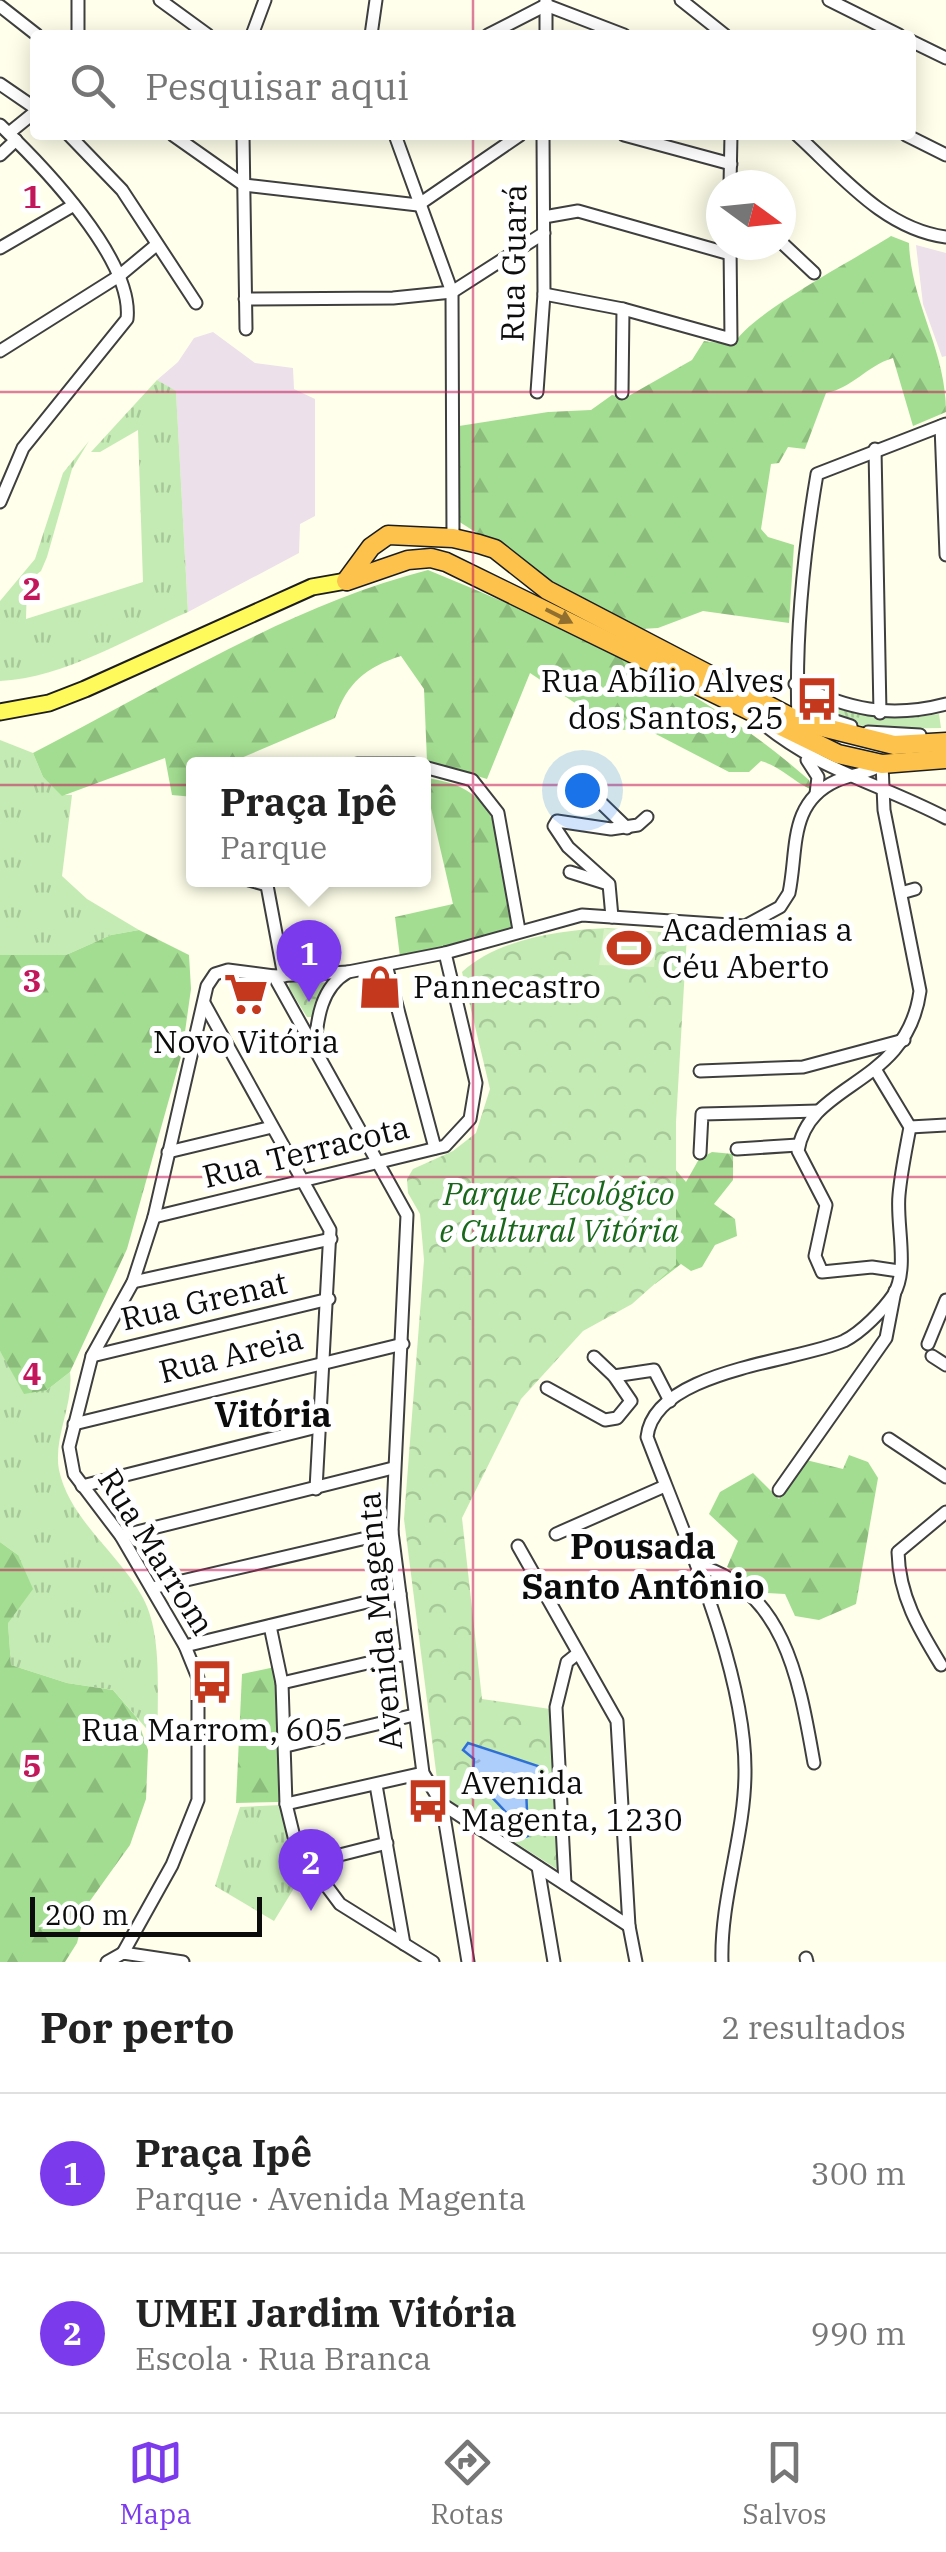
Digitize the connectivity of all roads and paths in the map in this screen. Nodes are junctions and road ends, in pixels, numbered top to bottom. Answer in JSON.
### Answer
{"nodes":[{"id":1,"x":78,"y":0,"type":"edge"},
{"id":2,"x":160,"y":0,"type":"edge"},
{"id":3,"x":265,"y":0,"type":"edge"},
{"id":4,"x":376,"y":0,"type":"edge"},
{"id":5,"x":681,"y":0,"type":"edge"},
{"id":6,"x":829,"y":0,"type":"edge"},
{"id":7,"x":546,"y":3,"type":"edge"},
{"id":8,"x":0,"y":6,"type":"edge"},
{"id":9,"x":31,"y":30,"type":"edge"},
{"id":10,"x":78,"y":30,"type":"edge"},
{"id":11,"x":201,"y":30,"type":"edge"},
{"id":12,"x":254,"y":30,"type":"edge"},
{"id":13,"x":372,"y":30,"type":"edge"},
{"id":14,"x":497,"y":30,"type":"edge"},
{"id":15,"x":546,"y":30,"type":"edge"},
{"id":16,"x":612,"y":30,"type":"edge"},
{"id":17,"x":720,"y":30,"type":"edge"},
{"id":18,"x":889,"y":30,"type":"edge"},
{"id":19,"x":916,"y":43,"type":"edge"},
{"id":20,"x":946,"y":58,"type":"edge"},
{"id":21,"x":0,"y":84,"type":"edge"},
{"id":22,"x":30,"y":106,"type":"edge"},
{"id":23,"x":30,"y":114,"type":"edge"},
{"id":24,"x":8,"y":132,"type":"edge"},
{"id":25,"x":77,"y":140,"type":"edge"},
{"id":26,"x":181,"y":140,"type":"edge"},
{"id":27,"x":243,"y":140,"type":"edge"},
{"id":28,"x":397,"y":140,"type":"edge"},
{"id":29,"x":513,"y":140,"type":"edge"},
{"id":30,"x":543,"y":140,"type":"edge"},
{"id":31,"x":642,"y":140,"type":"edge"},
{"id":32,"x":731,"y":140,"type":"edge"},
{"id":33,"x":802,"y":140,"type":"edge"},
{"id":34,"x":916,"y":140,"type":"edge"},
{"id":35,"x":0,"y":155,"type":"edge"},
{"id":36,"x":946,"y":155,"type":"edge"},
{"id":37,"x":730,"y":164,"type":"junction"},
{"id":38,"x":730,"y":170,"type":"edge"},
{"id":39,"x":244,"y":185,"type":"junction"},
{"id":40,"x":418,"y":205,"type":"junction"},
{"id":41,"x":74,"y":206,"type":"junction"},
{"id":42,"x":544,"y":217,"type":"junction"},
{"id":43,"x":544,"y":233,"type":"junction"},
{"id":44,"x":946,"y":237,"type":"edge"},
{"id":45,"x":706,"y":244,"type":"edge"},
{"id":46,"x":155,"y":246,"type":"junction"},
{"id":47,"x":0,"y":248,"type":"edge"},
{"id":48,"x":796,"y":256,"type":"edge"},
{"id":49,"x":730,"y":260,"type":"edge"},
{"id":50,"x":814,"y":273,"type":"dead end"},
{"id":51,"x":120,"y":276,"type":"junction"},
{"id":52,"x":452,"y":292,"type":"junction"},
{"id":53,"x":544,"y":294,"type":"junction"},
{"id":54,"x":244,"y":298,"type":"junction"},
{"id":55,"x":196,"y":303,"type":"dead end"},
{"id":56,"x":623,"y":309,"type":"junction"},
{"id":57,"x":246,"y":329,"type":"dead end"},
{"id":58,"x":0,"y":352,"type":"edge"},
{"id":59,"x":537,"y":392,"type":"dead end"},
{"id":60,"x":622,"y":393,"type":"dead end"},
{"id":61,"x":944,"y":425,"type":"edge"},
{"id":62,"x":875,"y":449,"type":"junction"},
{"id":63,"x":0,"y":502,"type":"edge"},
{"id":64,"x":404,"y":534,"type":"junction"},
{"id":65,"x":453,"y":538,"type":"junction"},
{"id":66,"x":946,"y":555,"type":"edge"},
{"id":67,"x":408,"y":560,"type":"junction"},
{"id":68,"x":346,"y":581,"type":"junction"},
{"id":69,"x":795,"y":684,"type":"junction"},
{"id":70,"x":946,"y":704,"type":"edge"},
{"id":71,"x":0,"y":712,"type":"edge"},
{"id":72,"x":880,"y":713,"type":"junction"},
{"id":73,"x":751,"y":714,"type":"junction"},
{"id":74,"x":801,"y":718,"type":"junction"},
{"id":75,"x":946,"y":734,"type":"edge"},
{"id":76,"x":946,"y":742,"type":"edge"},
{"id":77,"x":405,"y":754,"type":"dead end"},
{"id":78,"x":804,"y":756,"type":"junction"},
{"id":79,"x":408,"y":757,"type":"edge"},
{"id":80,"x":946,"y":760,"type":"edge"},
{"id":81,"x":431,"y":768,"type":"edge"},
{"id":82,"x":852,"y":776,"type":"junction"},
{"id":83,"x":891,"y":778,"type":"junction"},
{"id":84,"x":816,"y":794,"type":"junction"},
{"id":85,"x":594,"y":796,"type":"dead end"},
{"id":86,"x":646,"y":817,"type":"dead end"},
{"id":87,"x":946,"y":818,"type":"edge"},
{"id":88,"x":628,"y":828,"type":"junction"},
{"id":89,"x":570,"y":872,"type":"dead end"},
{"id":90,"x":608,"y":884,"type":"junction"},
{"id":91,"x":268,"y":887,"type":"edge"},
{"id":92,"x":915,"y":889,"type":"dead end"},
{"id":93,"x":900,"y":894,"type":"junction"},
{"id":94,"x":612,"y":916,"type":"junction"},
{"id":95,"x":519,"y":930,"type":"junction"},
{"id":96,"x":445,"y":953,"type":"junction"},
{"id":97,"x":386,"y":965,"type":"junction"},
{"id":98,"x":348,"y":972,"type":"junction"},
{"id":99,"x":279,"y":976,"type":"junction"},
{"id":100,"x":204,"y":1004,"type":"junction"},
{"id":101,"x":317,"y":1024,"type":"junction"},
{"id":102,"x":302,"y":1025,"type":"junction"},
{"id":103,"x":904,"y":1040,"type":"junction"},
{"id":104,"x":315,"y":1047,"type":"junction"},
{"id":105,"x":875,"y":1069,"type":"junction"},
{"id":106,"x":700,"y":1071,"type":"dead end"},
{"id":107,"x":818,"y":1112,"type":"junction"},
{"id":108,"x":946,"y":1125,"type":"edge"},
{"id":109,"x":272,"y":1127,"type":"junction"},
{"id":110,"x":910,"y":1127,"type":"junction"},
{"id":111,"x":798,"y":1145,"type":"junction"},
{"id":112,"x":435,"y":1148,"type":"junction"},
{"id":113,"x":737,"y":1149,"type":"dead end"},
{"id":114,"x":168,"y":1152,"type":"junction"},
{"id":115,"x":700,"y":1152,"type":"dead end"},
{"id":116,"x":378,"y":1162,"type":"junction"},
{"id":117,"x":303,"y":1182,"type":"junction"},
{"id":118,"x":154,"y":1217,"type":"junction"},
{"id":119,"x":331,"y":1238,"type":"junction"},
{"id":120,"x":899,"y":1272,"type":"junction"},
{"id":121,"x":133,"y":1282,"type":"junction"},
{"id":122,"x":896,"y":1292,"type":"junction"},
{"id":123,"x":330,"y":1300,"type":"junction"},
{"id":124,"x":944,"y":1308,"type":"edge"},
{"id":125,"x":402,"y":1344,"type":"junction"},
{"id":126,"x":92,"y":1356,"type":"junction"},
{"id":127,"x":594,"y":1357,"type":"dead end"},
{"id":128,"x":324,"y":1360,"type":"junction"},
{"id":129,"x":946,"y":1365,"type":"edge"},
{"id":130,"x":614,"y":1376,"type":"junction"},
{"id":131,"x":546,"y":1388,"type":"dead end"},
{"id":132,"x":670,"y":1401,"type":"junction"},
{"id":133,"x":74,"y":1424,"type":"junction"},
{"id":134,"x":321,"y":1426,"type":"junction"},
{"id":135,"x":890,"y":1439,"type":"dead end"},
{"id":136,"x":394,"y":1468,"type":"junction"},
{"id":137,"x":946,"y":1476,"type":"edge"},
{"id":138,"x":82,"y":1486,"type":"junction"},
{"id":139,"x":666,"y":1486,"type":"junction"},
{"id":140,"x":316,"y":1489,"type":"junction"},
{"id":141,"x":779,"y":1490,"type":"dead end"},
{"id":142,"x":946,"y":1512,"type":"edge"},
{"id":143,"x":392,"y":1532,"type":"junction"},
{"id":144,"x":556,"y":1534,"type":"dead end"},
{"id":145,"x":121,"y":1536,"type":"junction"},
{"id":146,"x":518,"y":1546,"type":"dead end"},
{"id":147,"x":697,"y":1565,"type":"junction"},
{"id":148,"x":152,"y":1588,"type":"junction"},
{"id":149,"x":400,"y":1594,"type":"junction"},
{"id":150,"x":270,"y":1626,"type":"junction"},
{"id":151,"x":185,"y":1646,"type":"junction"},
{"id":152,"x":406,"y":1654,"type":"junction"},
{"id":153,"x":577,"y":1654,"type":"junction"},
{"id":154,"x":942,"y":1665,"type":"dead end"},
{"id":155,"x":282,"y":1683,"type":"junction"},
{"id":156,"x":414,"y":1715,"type":"junction"},
{"id":157,"x":286,"y":1746,"type":"junction"},
{"id":158,"x":814,"y":1763,"type":"dead end"},
{"id":159,"x":422,"y":1772,"type":"junction"},
{"id":160,"x":376,"y":1786,"type":"junction"},
{"id":161,"x":286,"y":1804,"type":"junction"},
{"id":162,"x":442,"y":1804,"type":"junction"},
{"id":163,"x":387,"y":1844,"type":"junction"},
{"id":164,"x":308,"y":1863,"type":"junction"},
{"id":165,"x":538,"y":1868,"type":"junction"},
{"id":166,"x":565,"y":1884,"type":"junction"},
{"id":167,"x":629,"y":1926,"type":"junction"},
{"id":168,"x":404,"y":1944,"type":"junction"},
{"id":169,"x":124,"y":1952,"type":"junction"},
{"id":170,"x":107,"y":1962,"type":"edge"},
{"id":171,"x":182,"y":1962,"type":"edge"},
{"id":172,"x":433,"y":1962,"type":"edge"},
{"id":173,"x":468,"y":1962,"type":"edge"},
{"id":174,"x":554,"y":1962,"type":"edge"},
{"id":175,"x":636,"y":1962,"type":"edge"},
{"id":176,"x":722,"y":1962,"type":"edge"}],
"edges":[{"from":1,"to":10,"type":"street"},
{"from":2,"to":11,"type":"street"},
{"from":3,"to":12,"type":"street"},
{"from":4,"to":13,"type":"street"},
{"from":5,"to":17,"type":"street"},
{"from":6,"to":18,"type":"street"},
{"from":7,"to":14,"type":"street"},
{"from":7,"to":15,"type":"street"},
{"from":7,"to":16,"type":"street"},
{"from":8,"to":9,"type":"street"},
{"from":19,"to":20,"type":"street"},
{"from":21,"to":22,"type":"street"},
{"from":23,"to":24,"type":"street"},
{"from":24,"to":35,"type":"street"},
{"from":24,"to":41,"type":"street"},
{"from":25,"to":46,"type":"street"},
{"from":26,"to":39,"type":"street"},
{"from":27,"to":39,"type":"street"},
{"from":28,"to":40,"type":"street"},
{"from":29,"to":40,"type":"street"},
{"from":30,"to":42,"type":"street","name":"Rua Guará"},
{"from":31,"to":37,"type":"street"},
{"from":32,"to":37,"type":"street"},
{"from":33,"to":44,"type":"street"},
{"from":34,"to":36,"type":"street"},
{"from":37,"to":38,"type":"street"},
{"from":39,"to":40,"type":"street"},
{"from":39,"to":54,"type":"street"},
{"from":40,"to":52,"type":"street"},
{"from":41,"to":47,"type":"street"},
{"from":41,"to":51,"type":"street"},
{"from":42,"to":43,"type":"street","name":"Rua Guará"},
{"from":42,"to":45,"type":"street"},
{"from":43,"to":52,"type":"street"},
{"from":43,"to":53,"type":"street","name":"Rua Guará"},
{"from":46,"to":51,"type":"street"},
{"from":46,"to":55,"type":"street"},
{"from":48,"to":50,"type":"street"},
{"from":49,"to":56,"type":"street"},
{"from":51,"to":58,"type":"street"},
{"from":51,"to":63,"type":"street"},
{"from":52,"to":54,"type":"street"},
{"from":52,"to":65,"type":"street"},
{"from":53,"to":56,"type":"street"},
{"from":53,"to":59,"type":"street","name":"Rua Guará"},
{"from":54,"to":57,"type":"street"},
{"from":56,"to":60,"type":"street"},
{"from":61,"to":62,"type":"street"},
{"from":61,"to":66,"type":"street"},
{"from":62,"to":69,"type":"street"},
{"from":62,"to":72,"type":"street"},
{"from":64,"to":65,"type":"highway"},
{"from":64,"to":67,"type":"highway"},
{"from":64,"to":68,"type":"highway"},
{"from":65,"to":74,"type":"highway"},
{"from":67,"to":68,"type":"highway"},
{"from":67,"to":73,"type":"highway","one_way":true},
{"from":68,"to":71,"type":"main road"},
{"from":69,"to":72,"type":"street"},
{"from":69,"to":74,"type":"street"},
{"from":70,"to":72,"type":"street"},
{"from":73,"to":78,"type":"street"},
{"from":73,"to":83,"type":"highway"},
{"from":74,"to":75,"type":"street"},
{"from":74,"to":76,"type":"highway"},
{"from":74,"to":83,"type":"highway"},
{"from":77,"to":79,"type":"street"},
{"from":78,"to":82,"type":"street"},
{"from":78,"to":84,"type":"street"},
{"from":80,"to":83,"type":"highway"},
{"from":81,"to":95,"type":"street"},
{"from":82,"to":83,"type":"street"},
{"from":82,"to":83,"type":"street"},
{"from":82,"to":84,"type":"street"},
{"from":83,"to":87,"type":"street"},
{"from":83,"to":93,"type":"street"},
{"from":84,"to":94,"type":"street"},
{"from":85,"to":88,"type":"street"},
{"from":86,"to":88,"type":"street"},
{"from":88,"to":90,"type":"street"},
{"from":89,"to":90,"type":"street"},
{"from":90,"to":94,"type":"street"},
{"from":91,"to":99,"type":"street","name":"Avenida Magenta"},
{"from":92,"to":93,"type":"street"},
{"from":93,"to":103,"type":"street"},
{"from":94,"to":95,"type":"street"},
{"from":95,"to":96,"type":"street"},
{"from":96,"to":97,"type":"street"},
{"from":96,"to":112,"type":"street","name":"Rua Terracota"},
{"from":97,"to":98,"type":"street"},
{"from":97,"to":112,"type":"street"},
{"from":98,"to":99,"type":"street"},
{"from":98,"to":101,"type":"street"},
{"from":99,"to":100,"type":"street"},
{"from":99,"to":102,"type":"street","name":"Avenida Magenta"},
{"from":100,"to":109,"type":"street"},
{"from":100,"to":114,"type":"street","name":"Rua Marrom"},
{"from":101,"to":102,"type":"street"},
{"from":101,"to":104,"type":"street"},
{"from":102,"to":104,"type":"street","name":"Avenida Magenta"},
{"from":103,"to":105,"type":"street"},
{"from":103,"to":106,"type":"street"},
{"from":104,"to":116,"type":"street","name":"Avenida Magenta"},
{"from":105,"to":107,"type":"street"},
{"from":105,"to":110,"type":"street"},
{"from":107,"to":111,"type":"street"},
{"from":107,"to":115,"type":"street"},
{"from":108,"to":110,"type":"street"},
{"from":109,"to":114,"type":"street"},
{"from":109,"to":117,"type":"street"},
{"from":110,"to":120,"type":"street"},
{"from":111,"to":113,"type":"street"},
{"from":111,"to":120,"type":"street"},
{"from":112,"to":116,"type":"street","name":"Rua Terracota"},
{"from":114,"to":118,"type":"street","name":"Rua Marrom"},
{"from":116,"to":117,"type":"street","name":"Rua Terracota"},
{"from":116,"to":125,"type":"street","name":"Avenida Magenta"},
{"from":117,"to":118,"type":"street","name":"Rua Terracota"},
{"from":117,"to":119,"type":"street"},
{"from":118,"to":121,"type":"street","name":"Rua Marrom"},
{"from":119,"to":121,"type":"street"},
{"from":119,"to":123,"type":"street"},
{"from":120,"to":122,"type":"street"},
{"from":121,"to":126,"type":"street","name":"Rua Marrom"},
{"from":122,"to":132,"type":"street"},
{"from":122,"to":141,"type":"street"},
{"from":123,"to":126,"type":"street","name":"Rua Grenat"},
{"from":123,"to":128,"type":"street"},
{"from":124,"to":129,"type":"street"},
{"from":125,"to":128,"type":"street","name":"Rua Areia"},
{"from":125,"to":136,"type":"street","name":"Avenida Magenta"},
{"from":126,"to":133,"type":"street","name":"Rua Marrom"},
{"from":127,"to":130,"type":"street"},
{"from":128,"to":133,"type":"street","name":"Rua Areia"},
{"from":128,"to":134,"type":"street"},
{"from":130,"to":131,"type":"street"},
{"from":130,"to":132,"type":"street"},
{"from":132,"to":139,"type":"street"},
{"from":133,"to":138,"type":"street","name":"Rua Marrom"},
{"from":134,"to":138,"type":"street"},
{"from":134,"to":140,"type":"street"},
{"from":135,"to":137,"type":"street"},
{"from":136,"to":140,"type":"street"},
{"from":136,"to":143,"type":"street","name":"Avenida Magenta"},
{"from":138,"to":145,"type":"street","name":"Rua Marrom"},
{"from":139,"to":144,"type":"street"},
{"from":139,"to":147,"type":"street"},
{"from":140,"to":145,"type":"street"},
{"from":142,"to":154,"type":"street"},
{"from":143,"to":148,"type":"street"},
{"from":143,"to":149,"type":"street","name":"Avenida Magenta"},
{"from":145,"to":148,"type":"street","name":"Rua Marrom"},
{"from":146,"to":153,"type":"street"},
{"from":147,"to":158,"type":"street"},
{"from":147,"to":176,"type":"street"},
{"from":148,"to":151,"type":"street","name":"Rua Marrom"},
{"from":149,"to":150,"type":"street"},
{"from":149,"to":152,"type":"street","name":"Avenida Magenta"},
{"from":150,"to":151,"type":"street"},
{"from":150,"to":155,"type":"street"},
{"from":151,"to":169,"type":"street","name":"Rua Marrom"},
{"from":152,"to":155,"type":"street"},
{"from":152,"to":156,"type":"street","name":"Avenida Magenta"},
{"from":153,"to":166,"type":"street"},
{"from":153,"to":167,"type":"street"},
{"from":155,"to":157,"type":"street"},
{"from":156,"to":157,"type":"street"},
{"from":156,"to":159,"type":"street","name":"Avenida Magenta"},
{"from":157,"to":161,"type":"street"},
{"from":159,"to":160,"type":"street"},
{"from":159,"to":162,"type":"street","name":"Avenida Magenta"},
{"from":160,"to":161,"type":"street"},
{"from":160,"to":163,"type":"street"},
{"from":161,"to":164,"type":"street"},
{"from":162,"to":165,"type":"street","name":"Avenida Magenta"},
{"from":162,"to":173,"type":"street"},
{"from":163,"to":164,"type":"street"},
{"from":163,"to":168,"type":"street"},
{"from":164,"to":168,"type":"street"},
{"from":165,"to":166,"type":"street","name":"Avenida Magenta"},
{"from":165,"to":174,"type":"street"},
{"from":166,"to":167,"type":"street","name":"Avenida Magenta"},
{"from":167,"to":175,"type":"street"},
{"from":168,"to":172,"type":"street"},
{"from":169,"to":170,"type":"street"},
{"from":169,"to":171,"type":"street"}]}
